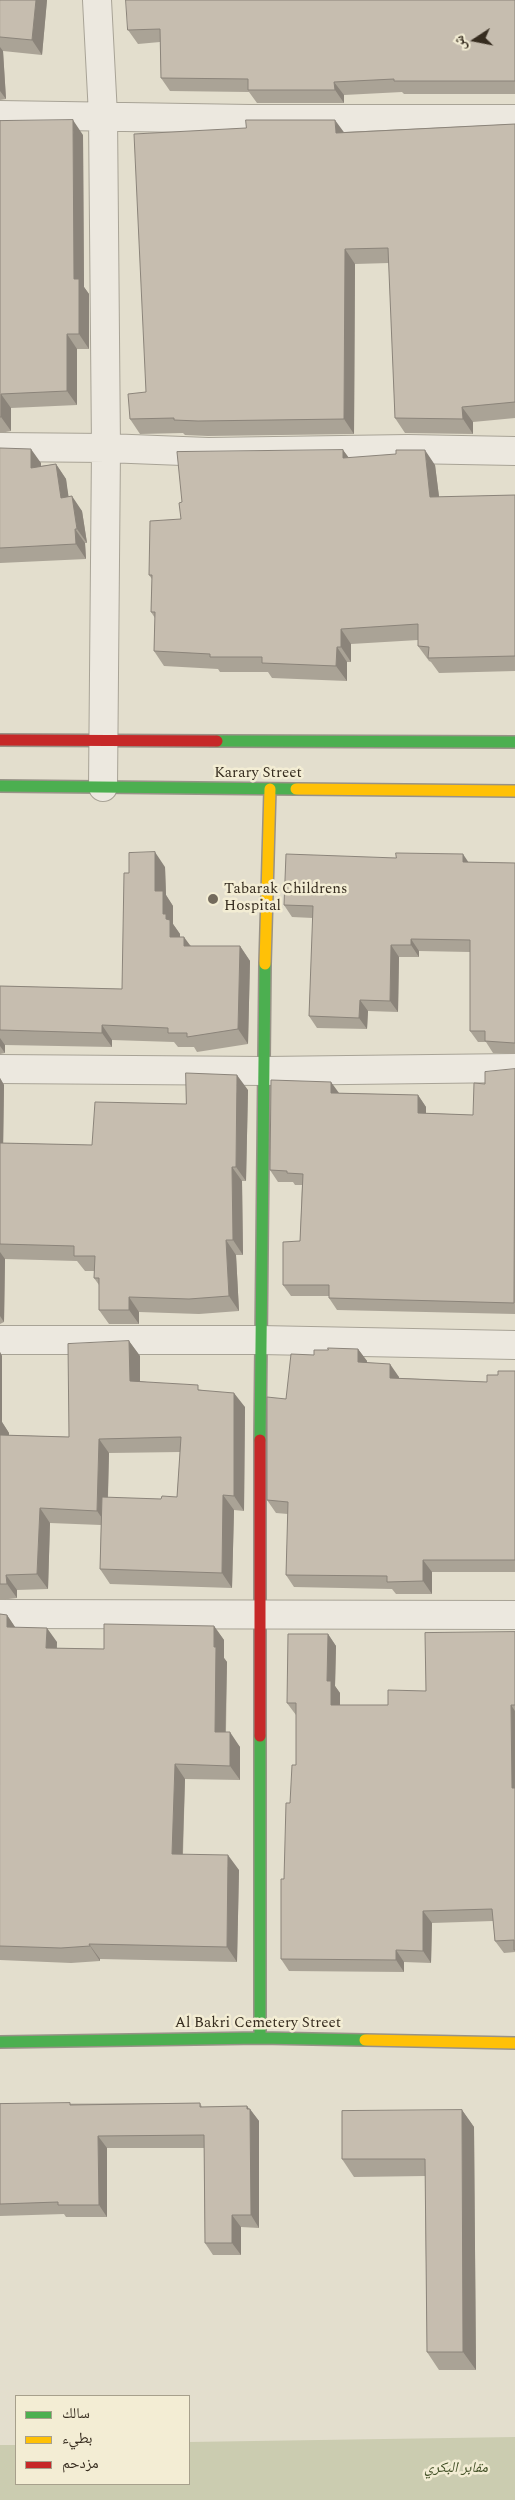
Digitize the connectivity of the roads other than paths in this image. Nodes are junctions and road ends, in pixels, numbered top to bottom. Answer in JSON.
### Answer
{"nodes":[{"id":1,"x":97,"y":0,"type":"edge"},
{"id":2,"x":0,"y":115,"type":"edge"},
{"id":3,"x":103,"y":116,"type":"junction"},
{"id":4,"x":515,"y":119,"type":"edge"},
{"id":5,"x":0,"y":447,"type":"edge"},
{"id":6,"x":106,"y":448,"type":"junction"},
{"id":7,"x":515,"y":451,"type":"edge"},
{"id":8,"x":102,"y":738,"type":"junction"},
{"id":9,"x":0,"y":740,"type":"edge"},
{"id":10,"x":515,"y":742,"type":"edge"},
{"id":11,"x":0,"y":786,"type":"edge"},
{"id":12,"x":103,"y":787,"type":"junction"},
{"id":13,"x":270,"y":789,"type":"junction"},
{"id":14,"x":515,"y":791,"type":"edge"},
{"id":15,"x":515,"y":1068,"type":"edge"},
{"id":16,"x":0,"y":1069,"type":"edge"},
{"id":17,"x":265,"y":1071,"type":"junction"},
{"id":18,"x":0,"y":1340,"type":"edge"},
{"id":19,"x":260,"y":1340,"type":"junction"},
{"id":20,"x":515,"y":1345,"type":"edge"},
{"id":21,"x":260,"y":1613,"type":"junction"},
{"id":22,"x":0,"y":1614,"type":"edge"},
{"id":23,"x":515,"y":1615,"type":"edge"},
{"id":24,"x":260,"y":2038,"type":"junction"},
{"id":25,"x":0,"y":2042,"type":"edge"},
{"id":26,"x":515,"y":2043,"type":"edge"}],
"edges":[{"from":1,"to":3,"type":"street"},
{"from":2,"to":3,"type":"street"},
{"from":3,"to":4,"type":"street"},
{"from":3,"to":6,"type":"street"},
{"from":5,"to":6,"type":"street"},
{"from":6,"to":7,"type":"street"},
{"from":6,"to":8,"type":"street"},
{"from":8,"to":9,"type":"street"},
{"from":8,"to":10,"type":"street"},
{"from":8,"to":12,"type":"street"},
{"from":11,"to":12,"type":"street","name":"Karary Street"},
{"from":12,"to":13,"type":"street","name":"Karary Street"},
{"from":13,"to":14,"type":"street","name":"Karary Street"},
{"from":13,"to":17,"type":"street"},
{"from":15,"to":17,"type":"street"},
{"from":16,"to":17,"type":"street"},
{"from":17,"to":19,"type":"street"},
{"from":18,"to":19,"type":"street"},
{"from":19,"to":20,"type":"street"},
{"from":19,"to":21,"type":"street"},
{"from":21,"to":22,"type":"street"},
{"from":21,"to":23,"type":"street"},
{"from":21,"to":24,"type":"street"},
{"from":24,"to":25,"type":"street","name":"Al Bakri Cemetery Street"},
{"from":24,"to":26,"type":"street","name":"Al Bakri Cemetery Street"}]}
